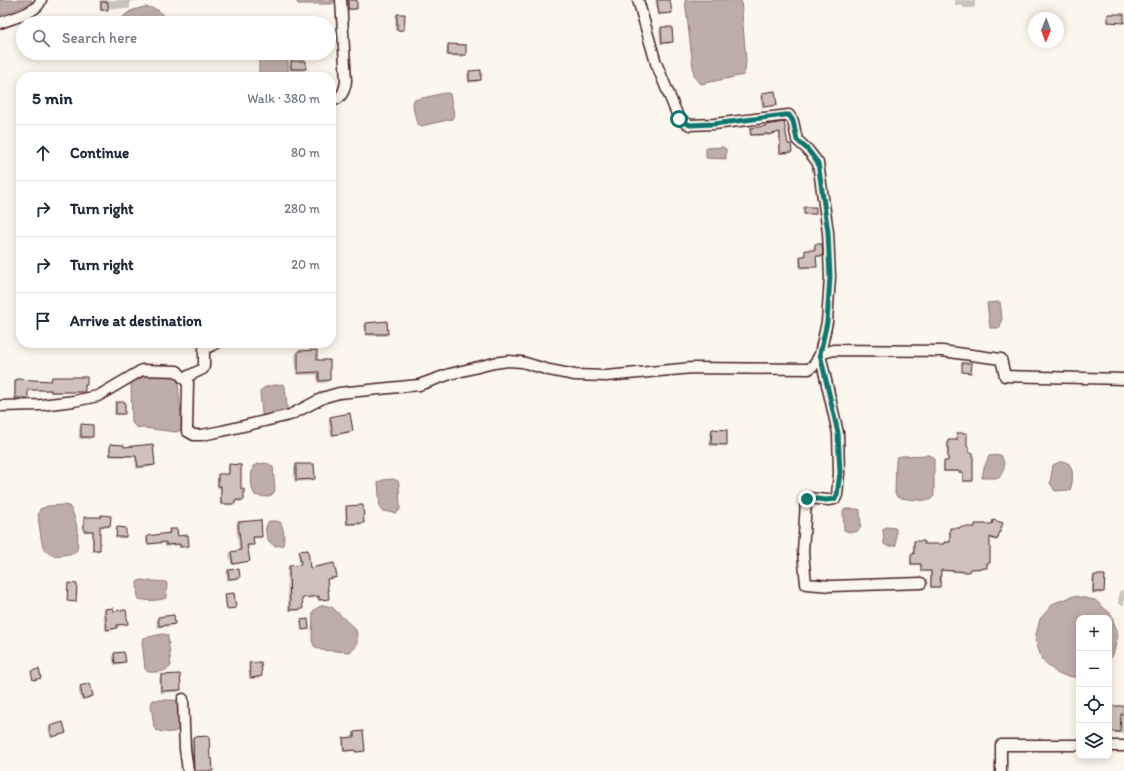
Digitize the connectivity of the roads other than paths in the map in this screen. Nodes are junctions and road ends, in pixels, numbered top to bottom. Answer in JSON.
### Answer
{"nodes":[{"id":1,"x":41,"y":0,"type":"edge"},
{"id":2,"x":341,"y":0,"type":"edge"},
{"id":3,"x":638,"y":0,"type":"edge"},
{"id":4,"x":19,"y":16,"type":"edge"},
{"id":5,"x":16,"y":17,"type":"edge"},
{"id":6,"x":0,"y":23,"type":"edge"},
{"id":7,"x":336,"y":101,"type":"edge"},
{"id":8,"x":206,"y":348,"type":"edge"},
{"id":9,"x":820,"y":354,"type":"junction"},
{"id":10,"x":184,"y":378,"type":"junction"},
{"id":11,"x":1124,"y":379,"type":"edge"},
{"id":12,"x":0,"y":406,"type":"edge"},
{"id":13,"x":921,"y":583,"type":"dead end"},
{"id":14,"x":183,"y":699,"type":"dead end"},
{"id":15,"x":1076,"y":746,"type":"edge"},
{"id":16,"x":1112,"y":746,"type":"edge"},
{"id":17,"x":1124,"y":746,"type":"edge"},
{"id":18,"x":188,"y":771,"type":"edge"},
{"id":19,"x":1001,"y":771,"type":"edge"}],
"edges":[{"from":1,"to":4,"type":"street"},
{"from":2,"to":7,"type":"street"},
{"from":3,"to":9,"type":"street"},
{"from":5,"to":6,"type":"street"},
{"from":8,"to":10,"type":"street"},
{"from":9,"to":10,"type":"street"},
{"from":9,"to":11,"type":"street"},
{"from":9,"to":13,"type":"street"},
{"from":10,"to":12,"type":"street"},
{"from":14,"to":18,"type":"street"},
{"from":15,"to":19,"type":"street"},
{"from":16,"to":17,"type":"street"}]}
